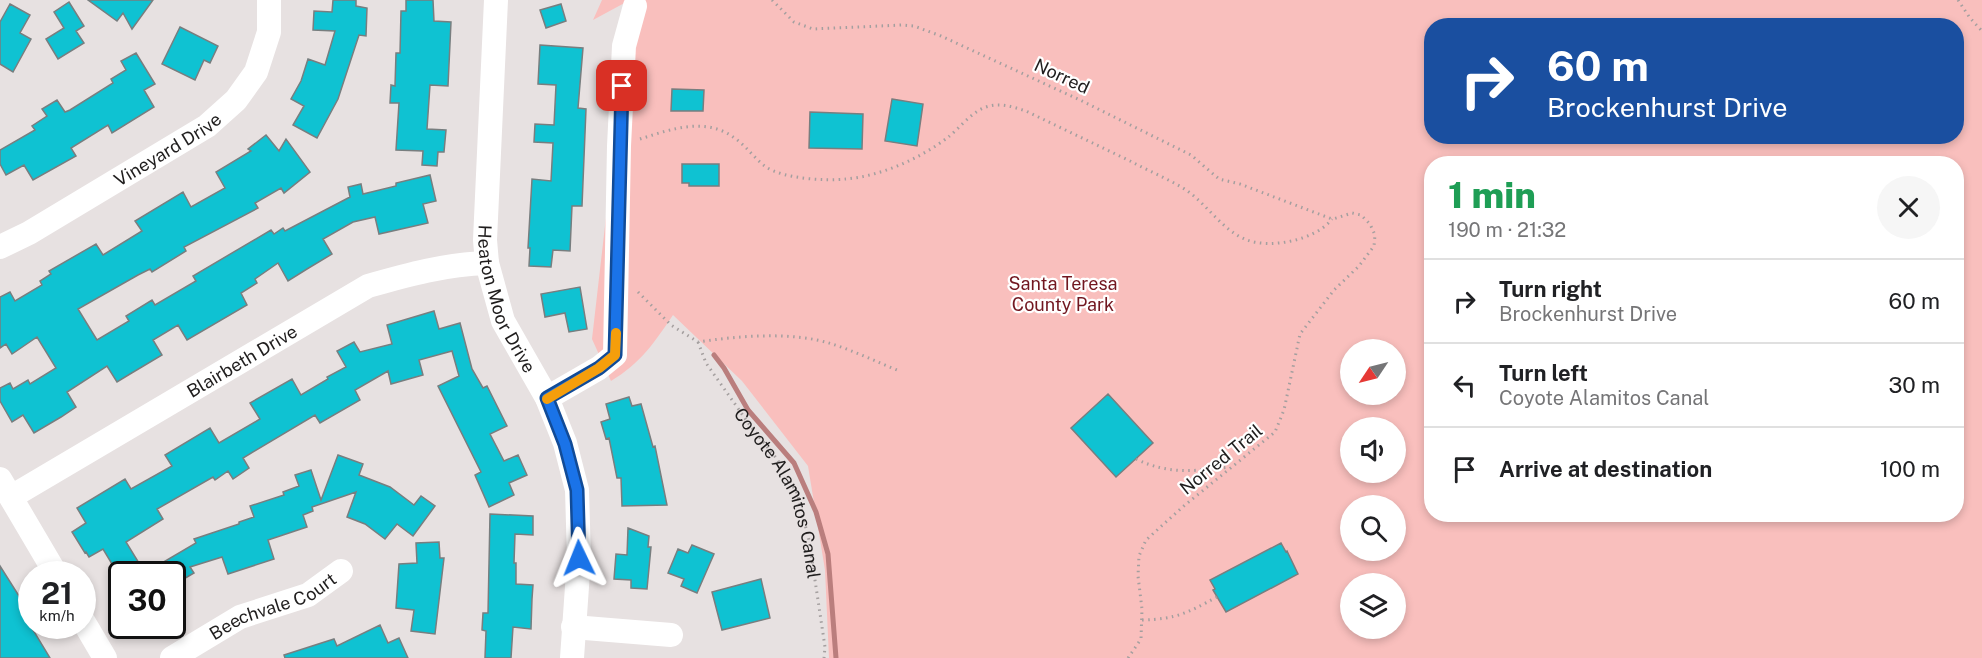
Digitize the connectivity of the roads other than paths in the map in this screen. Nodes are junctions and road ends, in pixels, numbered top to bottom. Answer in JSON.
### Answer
{"nodes":[{"id":1,"x":269,"y":0,"type":"edge"},
{"id":2,"x":496,"y":0,"type":"edge"},
{"id":3,"x":635,"y":6,"type":"dead end"},
{"id":4,"x":0,"y":247,"type":"edge"},
{"id":5,"x":487,"y":263,"type":"junction"},
{"id":6,"x":547,"y":398,"type":"junction"},
{"id":7,"x":5,"y":488,"type":"edge"},
{"id":8,"x":48,"y":561,"type":"edge"},
{"id":9,"x":341,"y":571,"type":"dead end"},
{"id":10,"x":573,"y":627,"type":"junction"},
{"id":11,"x":671,"y":635,"type":"dead end"},
{"id":12,"x":94,"y":639,"type":"edge"},
{"id":13,"x":105,"y":658,"type":"edge"},
{"id":14,"x":172,"y":658,"type":"edge"},
{"id":15,"x":572,"y":658,"type":"edge"}],
"edges":[{"from":1,"to":4,"type":"street","name":"Vineyard Drive"},
{"from":2,"to":5,"type":"street","name":"Heaton Moor Drive"},
{"from":3,"to":6,"type":"street"},
{"from":5,"to":6,"type":"street","name":"Heaton Moor Drive"},
{"from":5,"to":7,"type":"street","name":"Blairbeth Drive"},
{"from":6,"to":10,"type":"street","name":"Heaton Moor Drive"},
{"from":7,"to":8,"type":"street"},
{"from":9,"to":14,"type":"street","name":"Beechvale Court"},
{"from":10,"to":11,"type":"street"},
{"from":10,"to":15,"type":"street","name":"Heaton Moor Drive"},
{"from":12,"to":13,"type":"street"}]}
